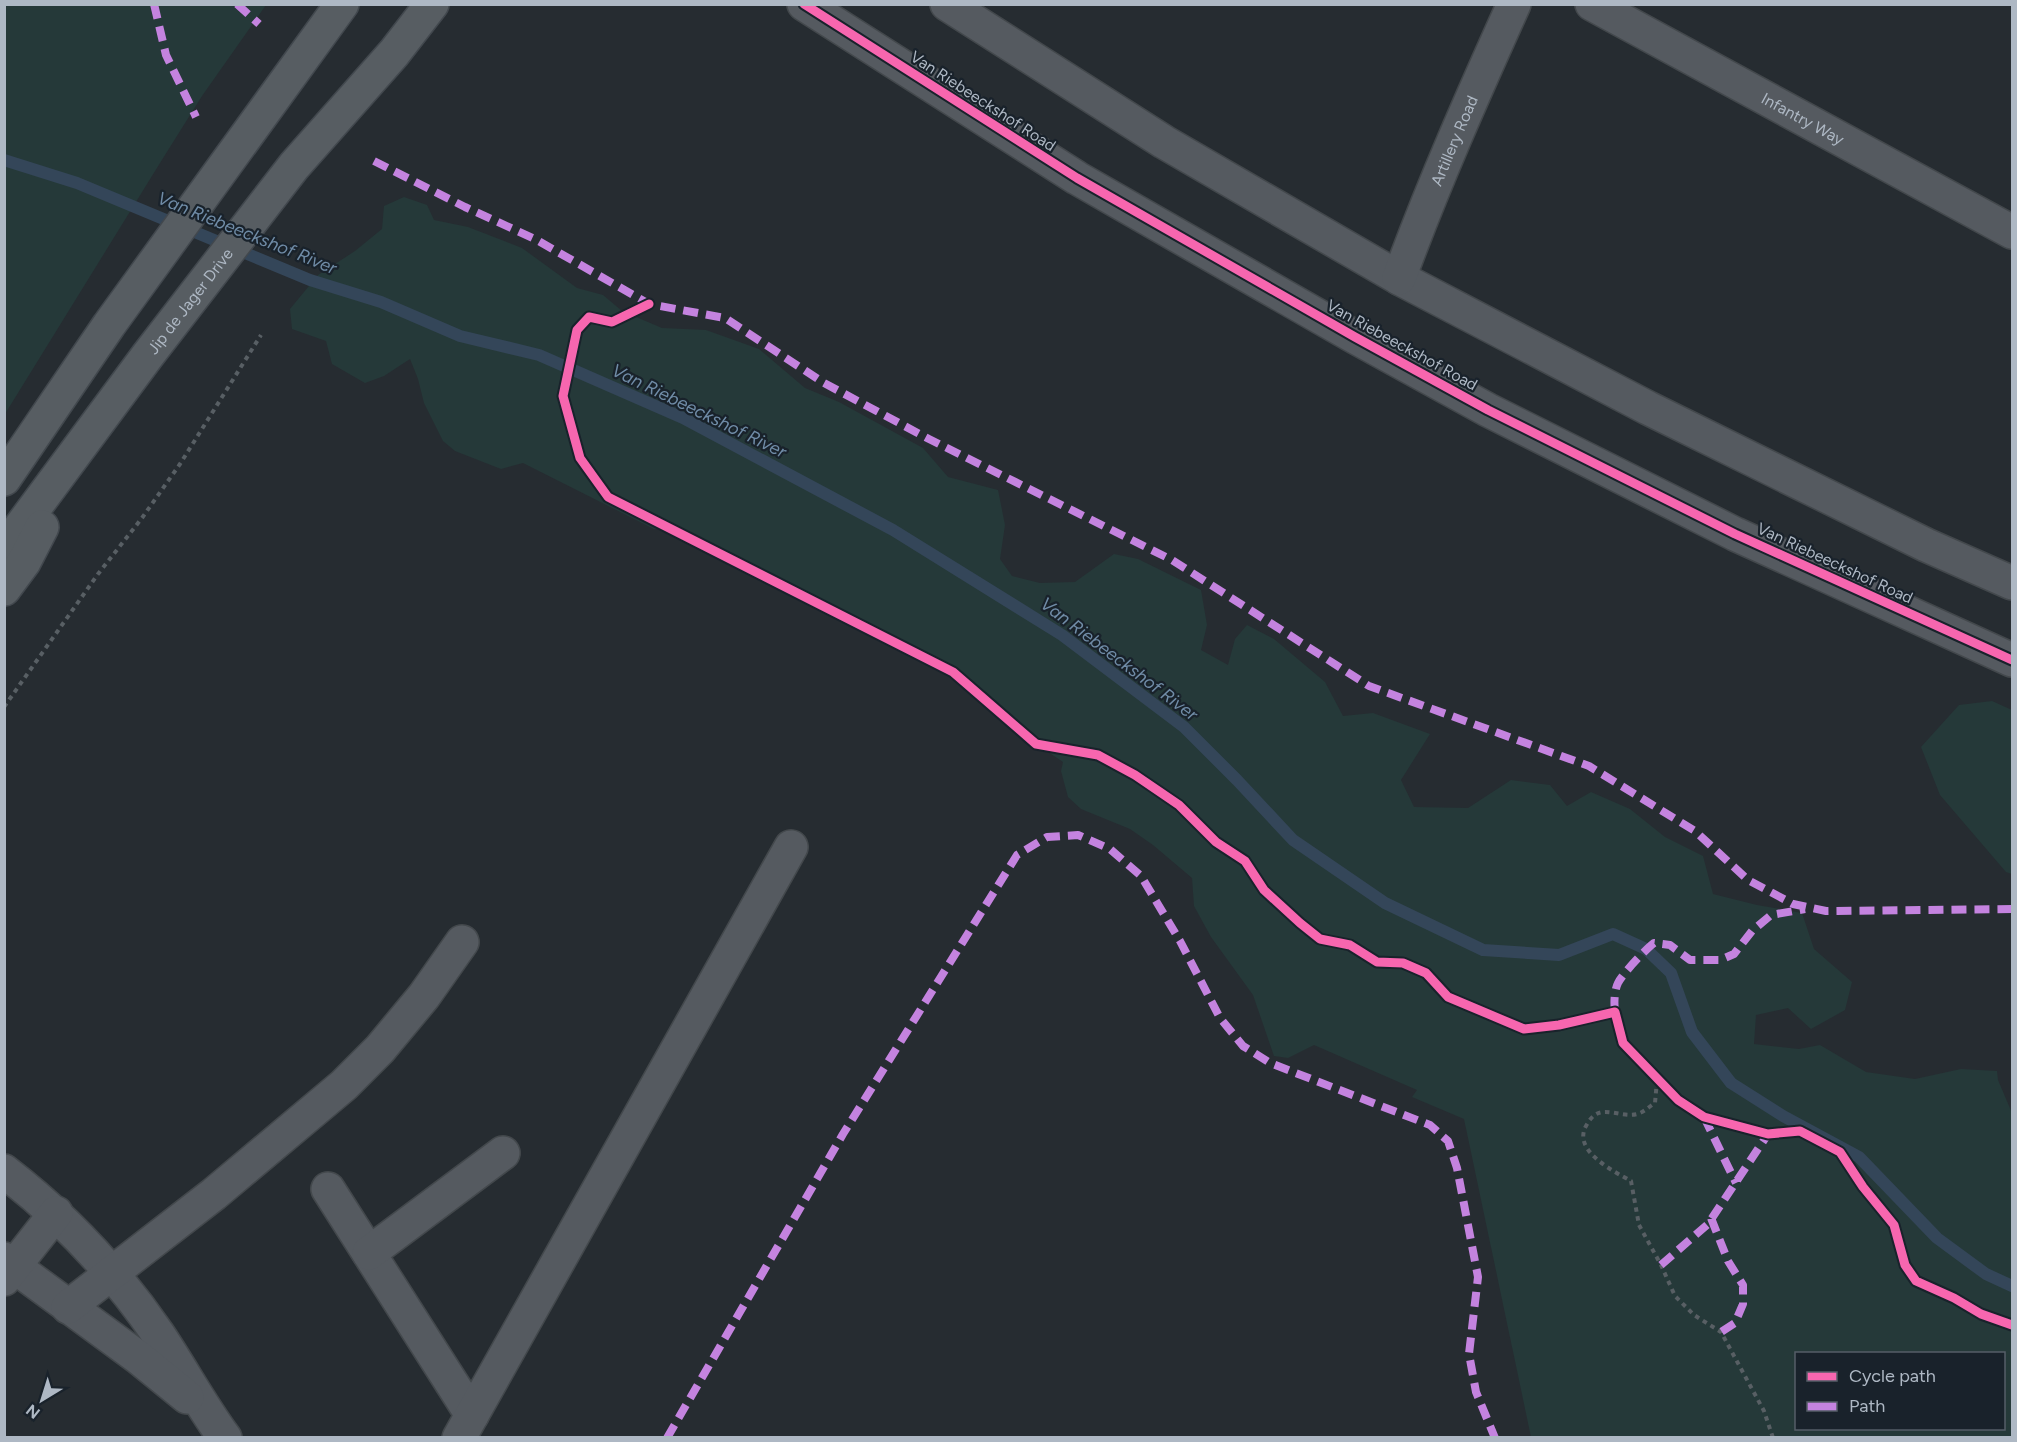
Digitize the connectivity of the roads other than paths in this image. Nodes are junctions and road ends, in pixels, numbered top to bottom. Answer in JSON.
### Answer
{"nodes":[{"id":1,"x":342,"y":4,"type":"edge"},
{"id":2,"x":432,"y":4,"type":"edge"},
{"id":3,"x":804,"y":4,"type":"edge"},
{"id":4,"x":947,"y":4,"type":"edge"},
{"id":5,"x":1514,"y":4,"type":"edge"},
{"id":6,"x":1592,"y":4,"type":"edge"},
{"id":7,"x":2013,"y":232,"type":"edge"},
{"id":8,"x":1400,"y":278,"type":"junction"},
{"id":9,"x":70,"y":458,"type":"junction"},
{"id":10,"x":4,"y":479,"type":"edge"},
{"id":11,"x":4,"y":549,"type":"edge"},
{"id":12,"x":2013,"y":583,"type":"edge"},
{"id":13,"x":4,"y":588,"type":"edge"},
{"id":14,"x":2013,"y":660,"type":"edge"},
{"id":15,"x":791,"y":847,"type":"dead end"},
{"id":16,"x":462,"y":942,"type":"dead end"},
{"id":17,"x":503,"y":1153,"type":"dead end"},
{"id":18,"x":4,"y":1171,"type":"edge"},
{"id":19,"x":328,"y":1189,"type":"dead end"},
{"id":20,"x":56,"y":1213,"type":"junction"},
{"id":21,"x":369,"y":1253,"type":"junction"},
{"id":22,"x":8,"y":1268,"type":"edge"},
{"id":23,"x":113,"y":1274,"type":"junction"},
{"id":24,"x":68,"y":1307,"type":"junction"},
{"id":25,"x":205,"y":1411,"type":"junction"},
{"id":26,"x":465,"y":1426,"type":"edge"},
{"id":27,"x":225,"y":1437,"type":"edge"}],
"edges":[{"from":1,"to":10,"type":"main road"},
{"from":2,"to":9,"type":"main road","name":"Jip de Jager Drive"},
{"from":3,"to":14,"type":"street","name":"Van Riebeeckshof Road"},
{"from":4,"to":8,"type":"street"},
{"from":5,"to":8,"type":"street","name":"Artillery Road"},
{"from":6,"to":7,"type":"street","name":"Infantry Way"},
{"from":8,"to":12,"type":"street"},
{"from":9,"to":11,"type":"main road","name":"Jip de Jager Drive"},
{"from":9,"to":13,"type":"main road"},
{"from":15,"to":26,"type":"street"},
{"from":16,"to":23,"type":"street"},
{"from":17,"to":21,"type":"street"},
{"from":18,"to":20,"type":"street"},
{"from":19,"to":21,"type":"street"},
{"from":20,"to":22,"type":"street"},
{"from":20,"to":23,"type":"street"},
{"from":21,"to":26,"type":"street"},
{"from":22,"to":24,"type":"street"},
{"from":23,"to":24,"type":"street"},
{"from":23,"to":25,"type":"street"},
{"from":24,"to":25,"type":"street"},
{"from":25,"to":27,"type":"street"}]}
